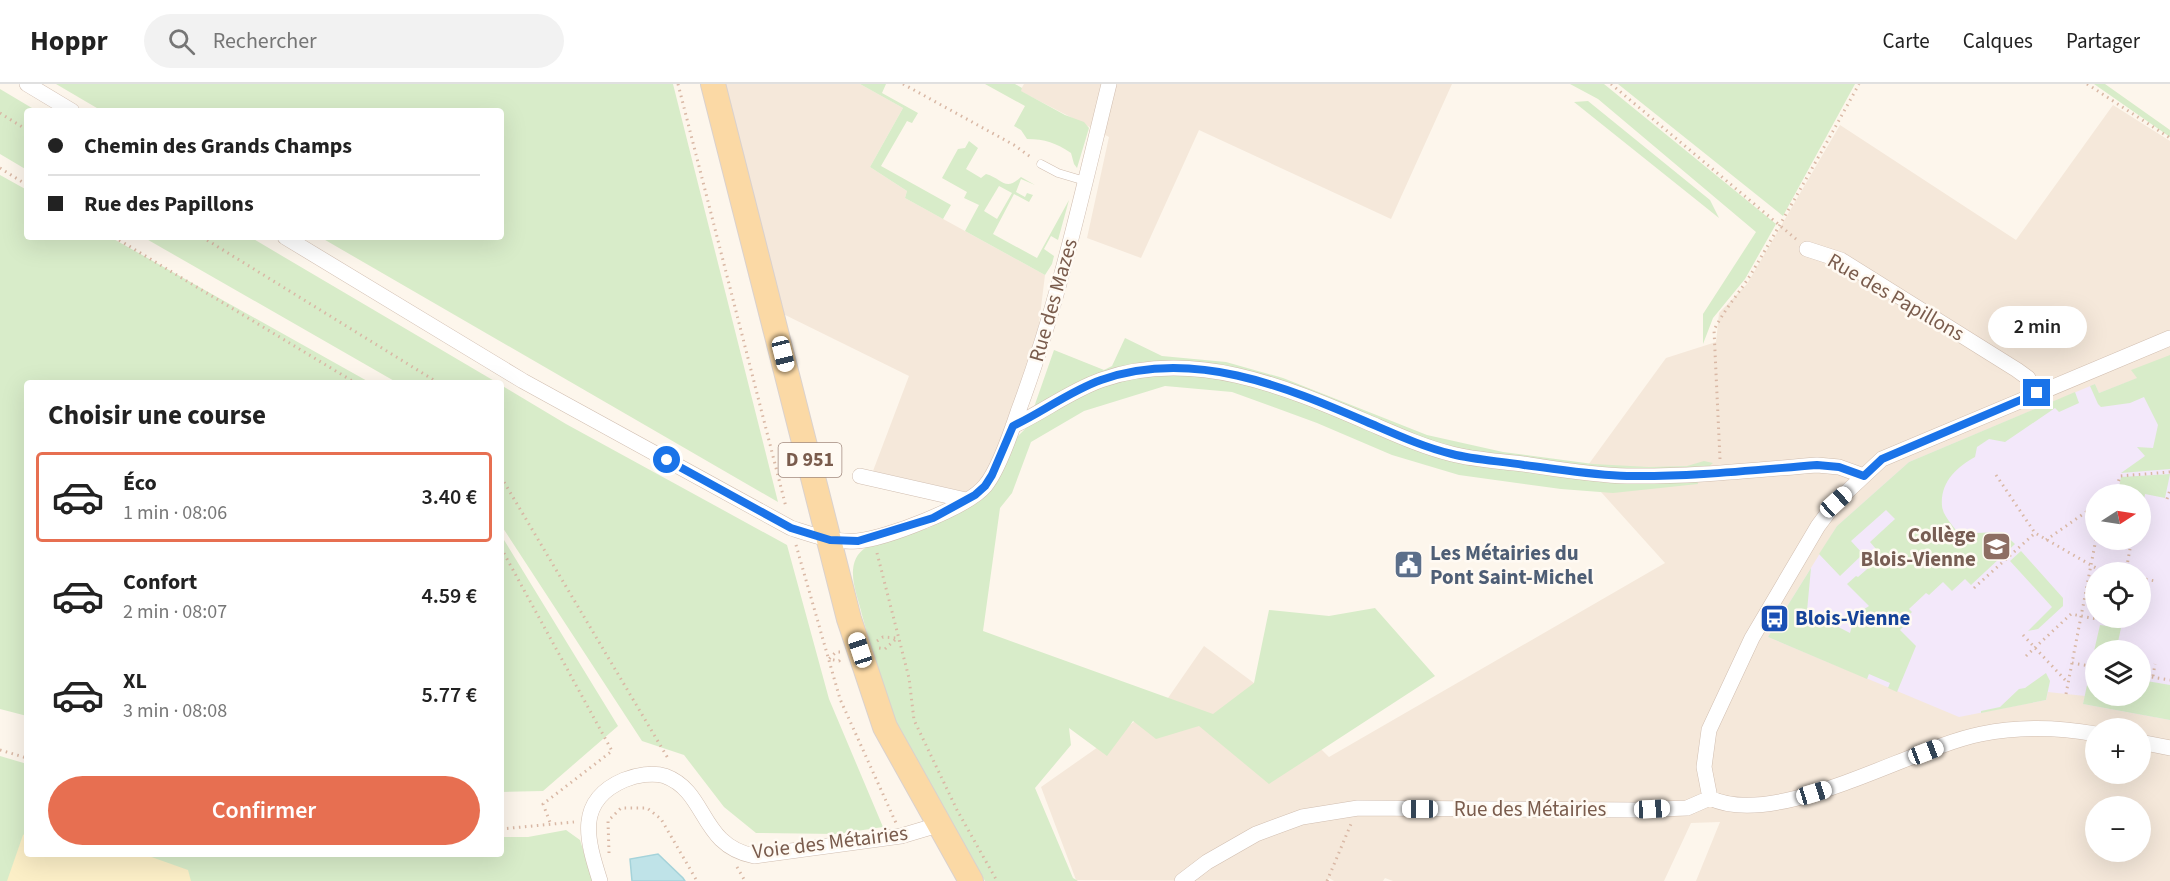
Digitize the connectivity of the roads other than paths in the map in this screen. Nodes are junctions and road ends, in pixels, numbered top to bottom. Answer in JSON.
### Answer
{"nodes":[{"id":1,"x":27,"y":84,"type":"edge"},
{"id":2,"x":713,"y":84,"type":"edge"},
{"id":3,"x":1109,"y":84,"type":"edge"},
{"id":4,"x":67,"y":108,"type":"edge"},
{"id":5,"x":1041,"y":164,"type":"road end"},
{"id":6,"x":1085,"y":181,"type":"junction"},
{"id":7,"x":290,"y":240,"type":"edge"},
{"id":8,"x":1807,"y":249,"type":"road end"},
{"id":9,"x":2170,"y":338,"type":"edge"},
{"id":10,"x":2037,"y":393,"type":"junction"},
{"id":11,"x":1013,"y":426,"type":"junction"},
{"id":12,"x":860,"y":476,"type":"dead end"},
{"id":13,"x":1864,"y":476,"type":"junction"},
{"id":14,"x":966,"y":500,"type":"junction"},
{"id":15,"x":830,"y":540,"type":"junction"},
{"id":16,"x":2085,"y":733,"type":"edge"},
{"id":17,"x":2151,"y":744,"type":"edge"},
{"id":18,"x":2170,"y":748,"type":"edge"},
{"id":19,"x":1710,"y":798,"type":"junction"},
{"id":20,"x":938,"y":825,"type":"junction"},
{"id":21,"x":600,"y":881,"type":"edge"},
{"id":22,"x":971,"y":881,"type":"edge"},
{"id":23,"x":1182,"y":881,"type":"edge"}],
"edges":[{"from":1,"to":4,"type":"street"},
{"from":2,"to":15,"type":"main road","number":"D 951"},
{"from":3,"to":6,"type":"street","name":"Rue des Mazes"},
{"from":5,"to":6,"type":"lane"},
{"from":6,"to":11,"type":"street","name":"Rue des Mazes"},
{"from":7,"to":15,"type":"street","name":"Rue des Mazes"},
{"from":8,"to":10,"type":"street","name":"Rue des Papillons"},
{"from":9,"to":10,"type":"street"},
{"from":10,"to":13,"type":"street"},
{"from":11,"to":13,"type":"street"},
{"from":11,"to":14,"type":"street","name":"Rue des Mazes"},
{"from":12,"to":14,"type":"street"},
{"from":13,"to":19,"type":"street"},
{"from":14,"to":15,"type":"street","name":"Rue des Mazes"},
{"from":15,"to":20,"type":"main road","number":"D 951"},
{"from":16,"to":19,"type":"street"},
{"from":17,"to":18,"type":"street"},
{"from":19,"to":23,"type":"street","name":"Rue des Métairies"},
{"from":20,"to":21,"type":"street","name":"Voie des Métairies"},
{"from":20,"to":22,"type":"main road","number":"D 951"}]}
